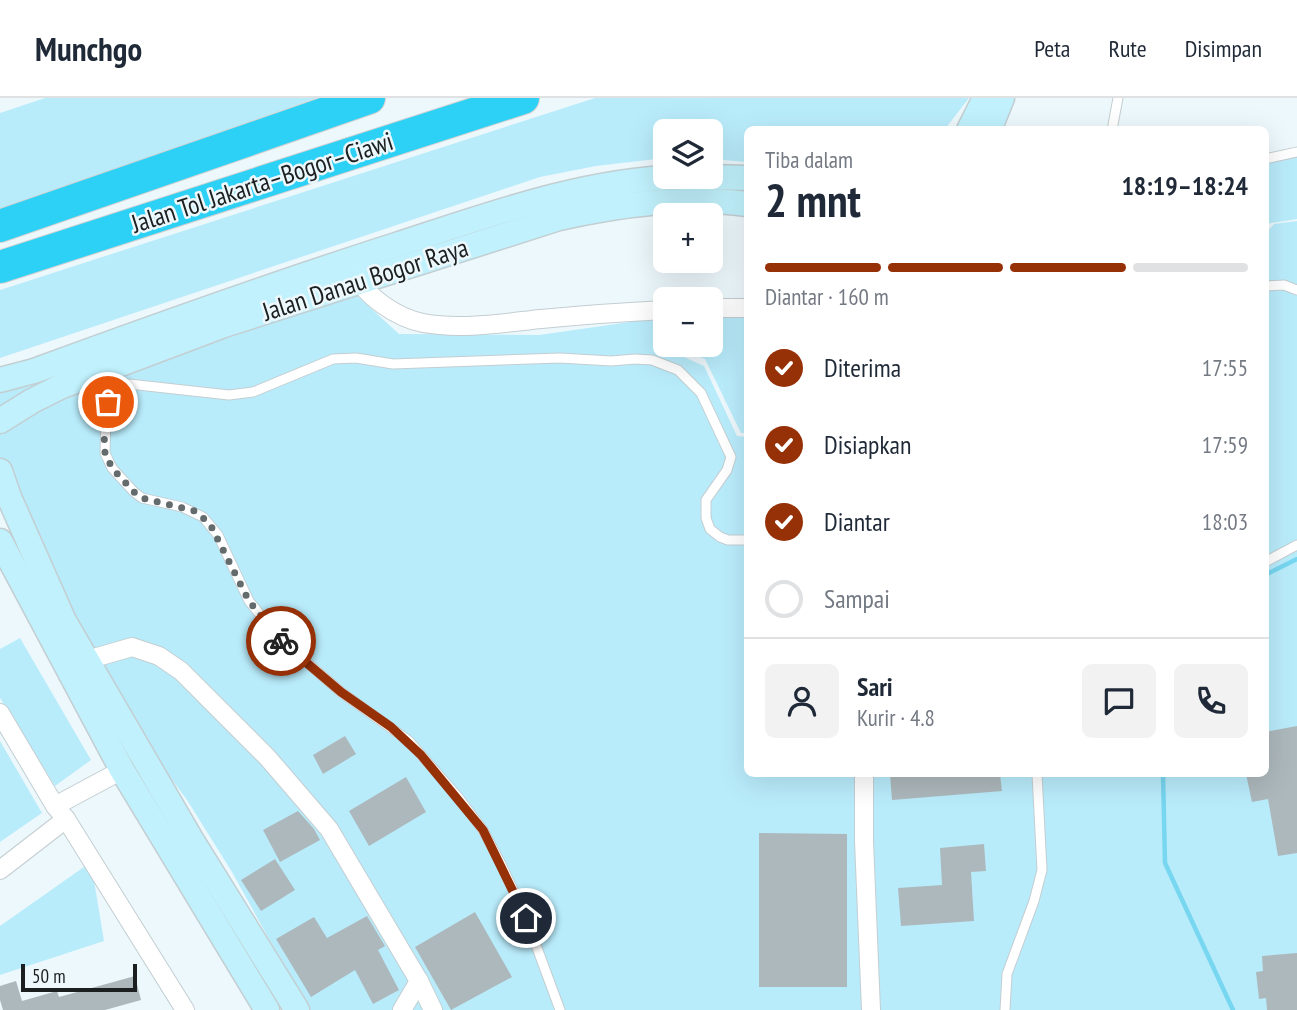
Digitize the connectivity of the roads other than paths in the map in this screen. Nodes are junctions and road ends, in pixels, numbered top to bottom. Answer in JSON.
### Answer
{"nodes":[{"id":1,"x":369,"y":98,"type":"edge"},
{"id":2,"x":523,"y":98,"type":"edge"},
{"id":3,"x":985,"y":98,"type":"edge"},
{"id":4,"x":1002,"y":98,"type":"edge"},
{"id":5,"x":1118,"y":98,"type":"edge"},
{"id":6,"x":971,"y":126,"type":"edge"},
{"id":7,"x":991,"y":126,"type":"edge"},
{"id":8,"x":1114,"y":126,"type":"edge"},
{"id":9,"x":1297,"y":152,"type":"edge"},
{"id":10,"x":1269,"y":158,"type":"edge"},
{"id":11,"x":723,"y":177,"type":"edge"},
{"id":12,"x":653,"y":178,"type":"edge"},
{"id":13,"x":744,"y":178,"type":"edge"},
{"id":14,"x":744,"y":204,"type":"edge"},
{"id":15,"x":0,"y":226,"type":"edge"},
{"id":16,"x":0,"y":267,"type":"edge"},
{"id":17,"x":354,"y":270,"type":"junction"},
{"id":18,"x":1269,"y":286,"type":"edge"},
{"id":19,"x":1297,"y":290,"type":"edge"},
{"id":20,"x":723,"y":308,"type":"edge"},
{"id":21,"x":744,"y":308,"type":"edge"},
{"id":22,"x":653,"y":311,"type":"edge"},
{"id":23,"x":0,"y":380,"type":"edge"},
{"id":24,"x":0,"y":421,"type":"edge"},
{"id":25,"x":0,"y":471,"type":"edge"},
{"id":26,"x":744,"y":540,"type":"edge"},
{"id":27,"x":0,"y":541,"type":"edge"},
{"id":28,"x":1297,"y":545,"type":"edge"},
{"id":29,"x":1269,"y":560,"type":"edge"},
{"id":30,"x":87,"y":660,"type":"junction"},
{"id":31,"x":0,"y":713,"type":"edge"},
{"id":32,"x":122,"y":770,"type":"junction"},
{"id":33,"x":864,"y":777,"type":"edge"},
{"id":34,"x":1037,"y":777,"type":"edge"},
{"id":35,"x":61,"y":813,"type":"junction"},
{"id":36,"x":0,"y":870,"type":"edge"},
{"id":37,"x":419,"y":981,"type":"junction"},
{"id":38,"x":185,"y":1010,"type":"edge"},
{"id":39,"x":267,"y":1010,"type":"edge"},
{"id":40,"x":297,"y":1010,"type":"edge"},
{"id":41,"x":402,"y":1010,"type":"edge"},
{"id":42,"x":433,"y":1010,"type":"edge"},
{"id":43,"x":560,"y":1010,"type":"edge"},
{"id":44,"x":871,"y":1010,"type":"edge"},
{"id":45,"x":1005,"y":1010,"type":"edge"}],
"edges":[{"from":1,"to":15,"type":"highway","name":"Jalan Tol Jakarta–Bogor–Ciawi"},
{"from":2,"to":16,"type":"highway","name":"Jalan Tol Jakarta–Bogor–Ciawi"},
{"from":3,"to":6,"type":"street"},
{"from":4,"to":7,"type":"street"},
{"from":5,"to":8,"type":"lane"},
{"from":9,"to":10,"type":"lane"},
{"from":11,"to":13,"type":"street"},
{"from":12,"to":17,"type":"street","name":"Jalan Danau Bogor Raya"},
{"from":14,"to":17,"type":"street","name":"Jalan Danau Bogor Raya"},
{"from":17,"to":22,"type":"street"},
{"from":17,"to":23,"type":"street","name":"Jalan Danau Bogor Raya"},
{"from":17,"to":24,"type":"street","name":"Jalan Danau Bogor Raya"},
{"from":18,"to":19,"type":"lane"},
{"from":20,"to":21,"type":"street"},
{"from":25,"to":30,"type":"street"},
{"from":26,"to":43,"type":"lane"},
{"from":27,"to":32,"type":"street"},
{"from":28,"to":29,"type":"lane"},
{"from":30,"to":37,"type":"street"},
{"from":30,"to":40,"type":"street"},
{"from":31,"to":35,"type":"street"},
{"from":32,"to":35,"type":"street"},
{"from":32,"to":39,"type":"street"},
{"from":33,"to":44,"type":"street"},
{"from":34,"to":45,"type":"lane"},
{"from":35,"to":36,"type":"street"},
{"from":35,"to":38,"type":"street"},
{"from":37,"to":41,"type":"street"},
{"from":37,"to":42,"type":"street"}]}
